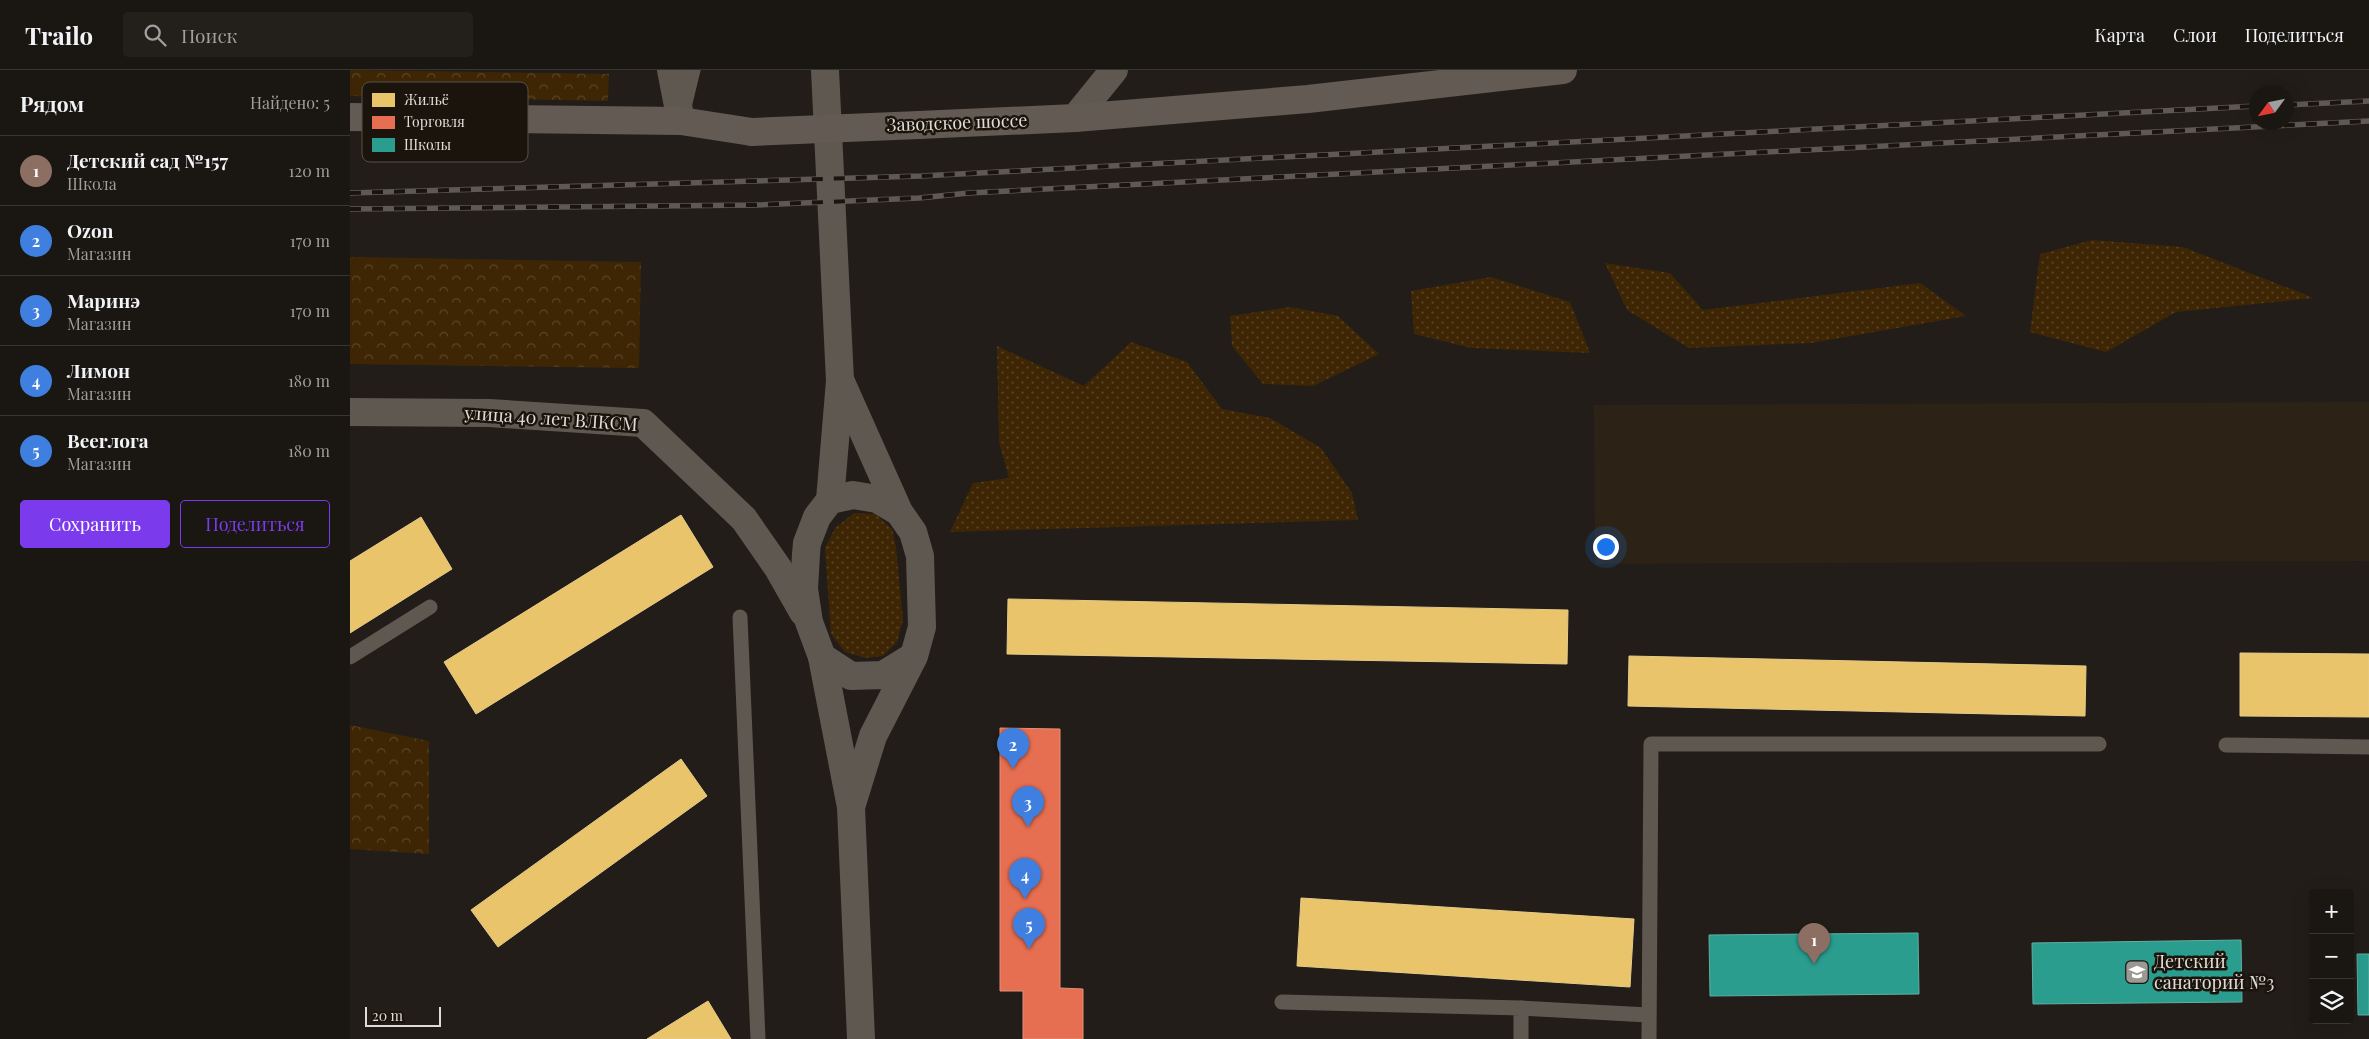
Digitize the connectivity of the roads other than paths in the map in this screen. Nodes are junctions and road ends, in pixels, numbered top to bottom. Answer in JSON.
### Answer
{"nodes":[{"id":1,"x":671,"y":70,"type":"edge"},
{"id":2,"x":693,"y":70,"type":"edge"},
{"id":3,"x":825,"y":70,"type":"edge"},
{"id":4,"x":1114,"y":70,"type":"edge"},
{"id":5,"x":1562,"y":70,"type":"edge"},
{"id":6,"x":1075,"y":118,"type":"junction"},
{"id":7,"x":528,"y":119,"type":"edge"},
{"id":8,"x":681,"y":121,"type":"junction"},
{"id":9,"x":840,"y":381,"type":"junction"},
{"id":10,"x":350,"y":412,"type":"edge"},
{"id":11,"x":830,"y":500,"type":"junction"},
{"id":12,"x":899,"y":512,"type":"junction"},
{"id":13,"x":744,"y":520,"type":"junction"},
{"id":14,"x":806,"y":554,"type":"junction"},
{"id":15,"x":430,"y":607,"type":"dead end"},
{"id":16,"x":740,"y":617,"type":"dead end"},
{"id":17,"x":809,"y":622,"type":"junction"},
{"id":18,"x":914,"y":656,"type":"junction"},
{"id":19,"x":350,"y":657,"type":"edge"},
{"id":20,"x":822,"y":657,"type":"junction"},
{"id":21,"x":2099,"y":744,"type":"dead end"},
{"id":22,"x":2226,"y":744,"type":"dead end"},
{"id":23,"x":2369,"y":747,"type":"edge"},
{"id":24,"x":851,"y":807,"type":"junction"},
{"id":25,"x":1282,"y":1002,"type":"dead end"},
{"id":26,"x":1521,"y":1008,"type":"junction"},
{"id":27,"x":1648,"y":1015,"type":"junction"},
{"id":28,"x":758,"y":1039,"type":"edge"},
{"id":29,"x":861,"y":1039,"type":"edge"},
{"id":30,"x":1521,"y":1039,"type":"edge"},
{"id":31,"x":1648,"y":1039,"type":"edge"}],
"edges":[{"from":1,"to":8,"type":"street"},
{"from":2,"to":8,"type":"lane"},
{"from":3,"to":9,"type":"street"},
{"from":4,"to":6,"type":"street"},
{"from":5,"to":6,"type":"main road","name":"Заводское шоссе"},
{"from":6,"to":8,"type":"main road","name":"Заводское шоссе","bridge":true},
{"from":7,"to":8,"type":"main road","name":"Заводское шоссе"},
{"from":9,"to":11,"type":"street"},
{"from":9,"to":12,"type":"street"},
{"from":10,"to":13,"type":"street","name":"улица 40 лет ВЛКСМ"},
{"from":11,"to":12,"type":"street"},
{"from":11,"to":14,"type":"street"},
{"from":12,"to":18,"type":"street"},
{"from":13,"to":14,"type":"street"},
{"from":13,"to":17,"type":"street"},
{"from":14,"to":17,"type":"street"},
{"from":15,"to":19,"type":"lane"},
{"from":16,"to":28,"type":"lane"},
{"from":17,"to":20,"type":"street"},
{"from":18,"to":20,"type":"street"},
{"from":18,"to":24,"type":"street"},
{"from":20,"to":24,"type":"street"},
{"from":21,"to":27,"type":"lane"},
{"from":22,"to":23,"type":"lane"},
{"from":24,"to":29,"type":"street"},
{"from":25,"to":26,"type":"lane"},
{"from":26,"to":27,"type":"lane"},
{"from":26,"to":30,"type":"lane"},
{"from":27,"to":31,"type":"lane"}]}
